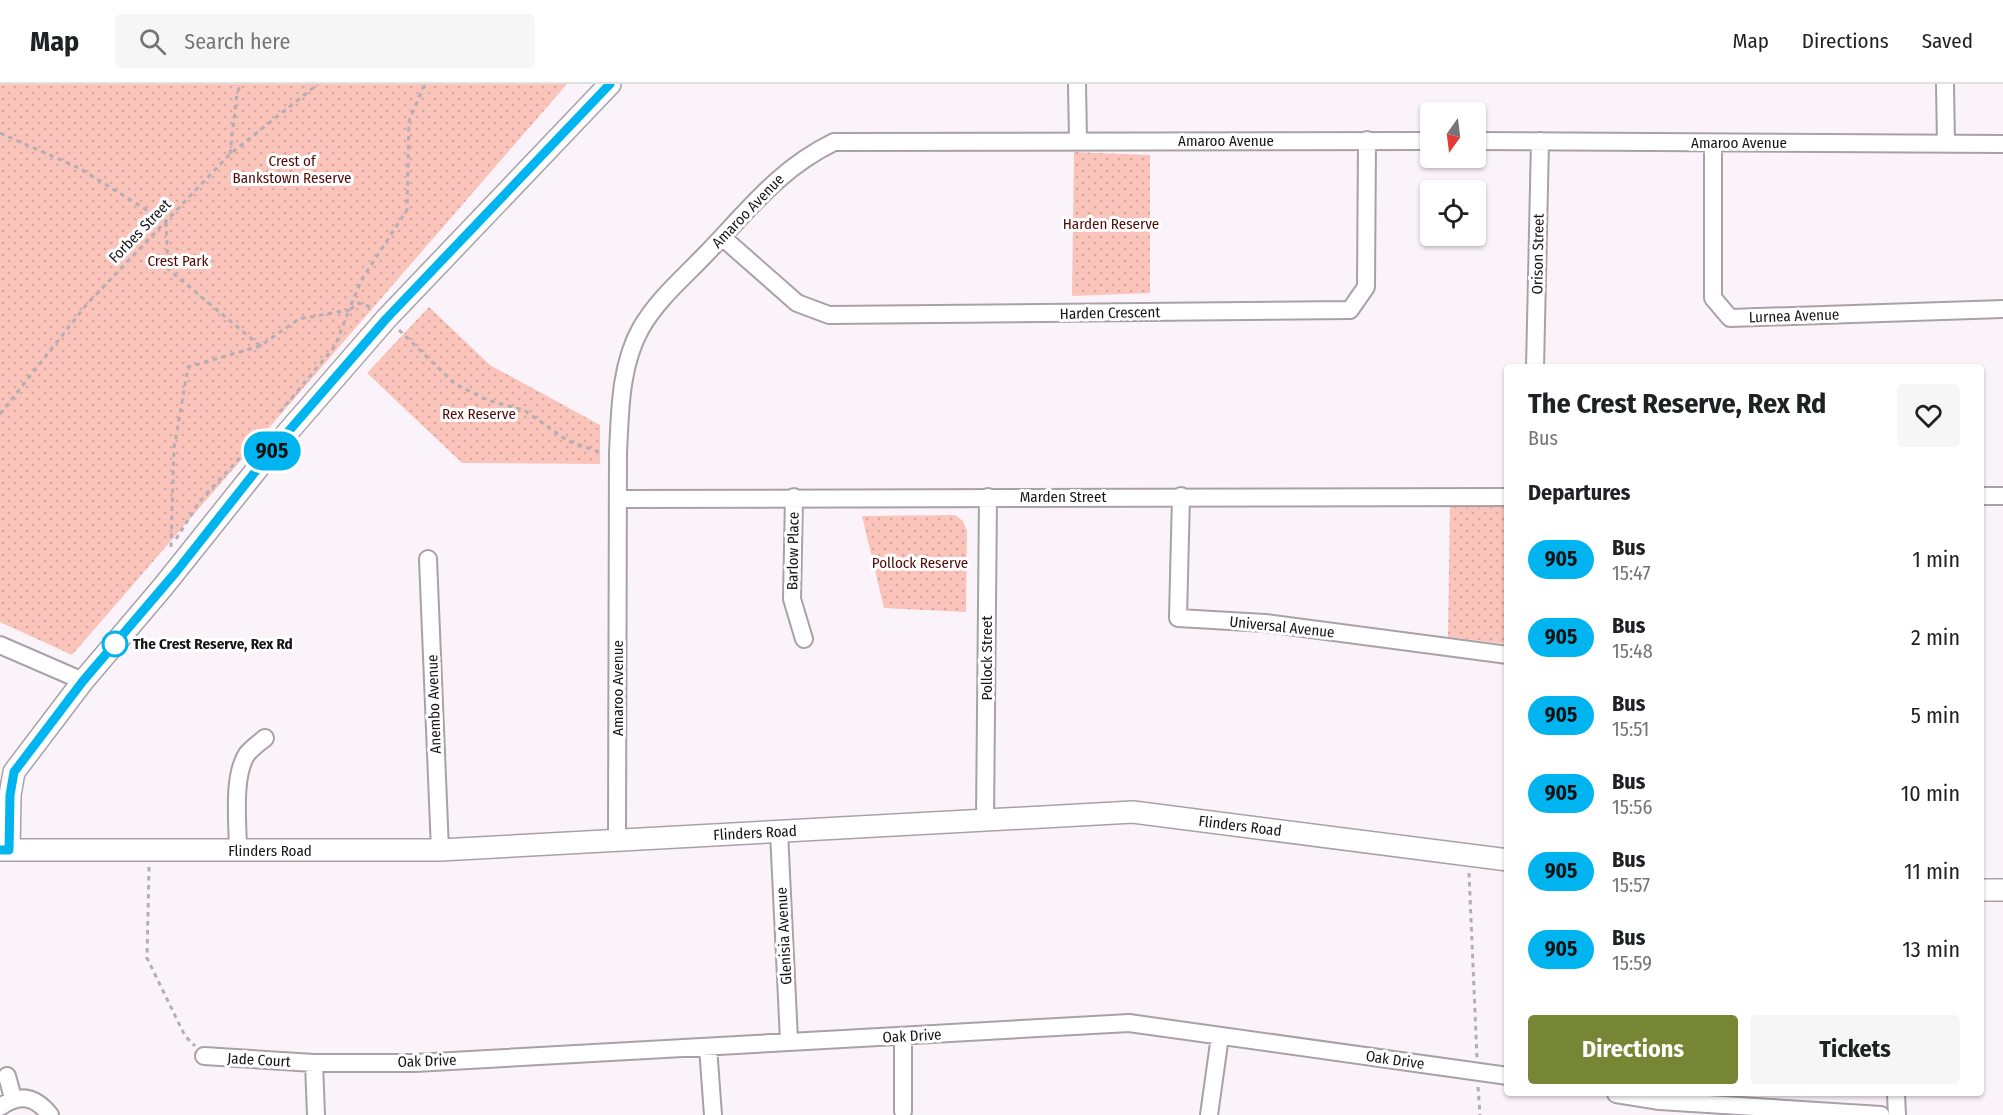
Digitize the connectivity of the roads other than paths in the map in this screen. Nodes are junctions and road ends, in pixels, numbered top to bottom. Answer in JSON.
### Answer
{"nodes":[{"id":1,"x":610,"y":84,"type":"edge"},
{"id":2,"x":1077,"y":84,"type":"edge"},
{"id":3,"x":1945,"y":84,"type":"edge"},
{"id":4,"x":1077,"y":140,"type":"junction"},
{"id":5,"x":1367,"y":140,"type":"junction"},
{"id":6,"x":1420,"y":141,"type":"edge"},
{"id":7,"x":1486,"y":141,"type":"edge"},
{"id":8,"x":1540,"y":141,"type":"junction"},
{"id":9,"x":1713,"y":144,"type":"junction"},
{"id":10,"x":1946,"y":144,"type":"junction"},
{"id":11,"x":2003,"y":144,"type":"edge"},
{"id":12,"x":722,"y":237,"type":"junction"},
{"id":13,"x":2003,"y":309,"type":"edge"},
{"id":14,"x":1535,"y":364,"type":"edge"},
{"id":15,"x":1181,"y":496,"type":"junction"},
{"id":16,"x":1984,"y":496,"type":"edge"},
{"id":17,"x":2003,"y":496,"type":"edge"},
{"id":18,"x":794,"y":497,"type":"junction"},
{"id":19,"x":988,"y":497,"type":"junction"},
{"id":20,"x":1504,"y":497,"type":"edge"},
{"id":21,"x":618,"y":498,"type":"junction"},
{"id":22,"x":428,"y":559,"type":"dead end"},
{"id":23,"x":804,"y":639,"type":"dead end"},
{"id":24,"x":0,"y":645,"type":"edge"},
{"id":25,"x":1504,"y":654,"type":"edge"},
{"id":26,"x":83,"y":681,"type":"junction"},
{"id":27,"x":264,"y":738,"type":"dead end"},
{"id":28,"x":985,"y":819,"type":"junction"},
{"id":29,"x":779,"y":832,"type":"junction"},
{"id":30,"x":617,"y":839,"type":"junction"},
{"id":31,"x":4,"y":850,"type":"edge"},
{"id":32,"x":440,"y":850,"type":"junction"},
{"id":33,"x":238,"y":851,"type":"junction"},
{"id":34,"x":1504,"y":859,"type":"edge"},
{"id":35,"x":1984,"y":890,"type":"edge"},
{"id":36,"x":2003,"y":890,"type":"edge"},
{"id":37,"x":1220,"y":1036,"type":"junction"},
{"id":38,"x":903,"y":1037,"type":"junction"},
{"id":39,"x":789,"y":1040,"type":"junction"},
{"id":40,"x":708,"y":1047,"type":"junction"},
{"id":41,"x":204,"y":1056,"type":"road end"},
{"id":42,"x":314,"y":1063,"type":"junction"},
{"id":43,"x":1504,"y":1075,"type":"edge"},
{"id":44,"x":7,"y":1076,"type":"dead end"},
{"id":45,"x":1633,"y":1096,"type":"edge"},
{"id":46,"x":1896,"y":1096,"type":"edge"},
{"id":47,"x":6,"y":1103,"type":"edge"},
{"id":48,"x":903,"y":1112,"type":"dead end"},
{"id":49,"x":50,"y":1115,"type":"edge"},
{"id":50,"x":316,"y":1115,"type":"edge"},
{"id":51,"x":713,"y":1115,"type":"edge"},
{"id":52,"x":1209,"y":1115,"type":"edge"},
{"id":53,"x":1881,"y":1115,"type":"edge"},
{"id":54,"x":1897,"y":1115,"type":"edge"}],
"edges":[{"from":1,"to":26,"type":"street"},
{"from":2,"to":4,"type":"street"},
{"from":3,"to":10,"type":"street"},
{"from":4,"to":5,"type":"street","name":"Amaroo Avenue"},
{"from":4,"to":12,"type":"street","name":"Amaroo Avenue"},
{"from":5,"to":6,"type":"street","name":"Amaroo Avenue"},
{"from":5,"to":12,"type":"street","name":"Harden Crescent"},
{"from":7,"to":8,"type":"street","name":"Amaroo Avenue"},
{"from":8,"to":9,"type":"street","name":"Amaroo Avenue"},
{"from":8,"to":14,"type":"street","name":"Orison Street"},
{"from":9,"to":10,"type":"street","name":"Amaroo Avenue"},
{"from":9,"to":13,"type":"street","name":"Lurnea Avenue"},
{"from":10,"to":11,"type":"street","name":"Amaroo Avenue"},
{"from":12,"to":21,"type":"street","name":"Amaroo Avenue"},
{"from":15,"to":19,"type":"street","name":"Marden Street"},
{"from":15,"to":20,"type":"street","name":"Marden Street"},
{"from":15,"to":25,"type":"street","name":"Universal Avenue"},
{"from":16,"to":17,"type":"street"},
{"from":18,"to":19,"type":"street","name":"Marden Street"},
{"from":18,"to":21,"type":"street","name":"Marden Street"},
{"from":18,"to":23,"type":"street","name":"Barlow Place"},
{"from":19,"to":28,"type":"street","name":"Pollock Street"},
{"from":21,"to":30,"type":"street","name":"Amaroo Avenue"},
{"from":22,"to":32,"type":"street","name":"Anembo Avenue"},
{"from":24,"to":26,"type":"street"},
{"from":26,"to":31,"type":"street"},
{"from":27,"to":33,"type":"street"},
{"from":28,"to":29,"type":"street","name":"Flinders Road"},
{"from":28,"to":34,"type":"street","name":"Flinders Road"},
{"from":29,"to":30,"type":"street","name":"Flinders Road"},
{"from":29,"to":39,"type":"street","name":"Glenisia Avenue"},
{"from":30,"to":32,"type":"street","name":"Flinders Road"},
{"from":31,"to":33,"type":"street","name":"Flinders Road"},
{"from":32,"to":33,"type":"street","name":"Flinders Road"},
{"from":35,"to":36,"type":"street"},
{"from":37,"to":38,"type":"street","name":"Oak Drive"},
{"from":37,"to":43,"type":"street","name":"Oak Drive"},
{"from":37,"to":52,"type":"street"},
{"from":38,"to":39,"type":"street","name":"Oak Drive"},
{"from":38,"to":48,"type":"street"},
{"from":39,"to":40,"type":"street","name":"Oak Drive"},
{"from":40,"to":42,"type":"street","name":"Oak Drive"},
{"from":40,"to":51,"type":"street"},
{"from":41,"to":42,"type":"street","name":"Jade Court"},
{"from":42,"to":50,"type":"street"},
{"from":44,"to":47,"type":"street"},
{"from":45,"to":53,"type":"street"},
{"from":46,"to":54,"type":"street"},
{"from":47,"to":49,"type":"street"}]}
